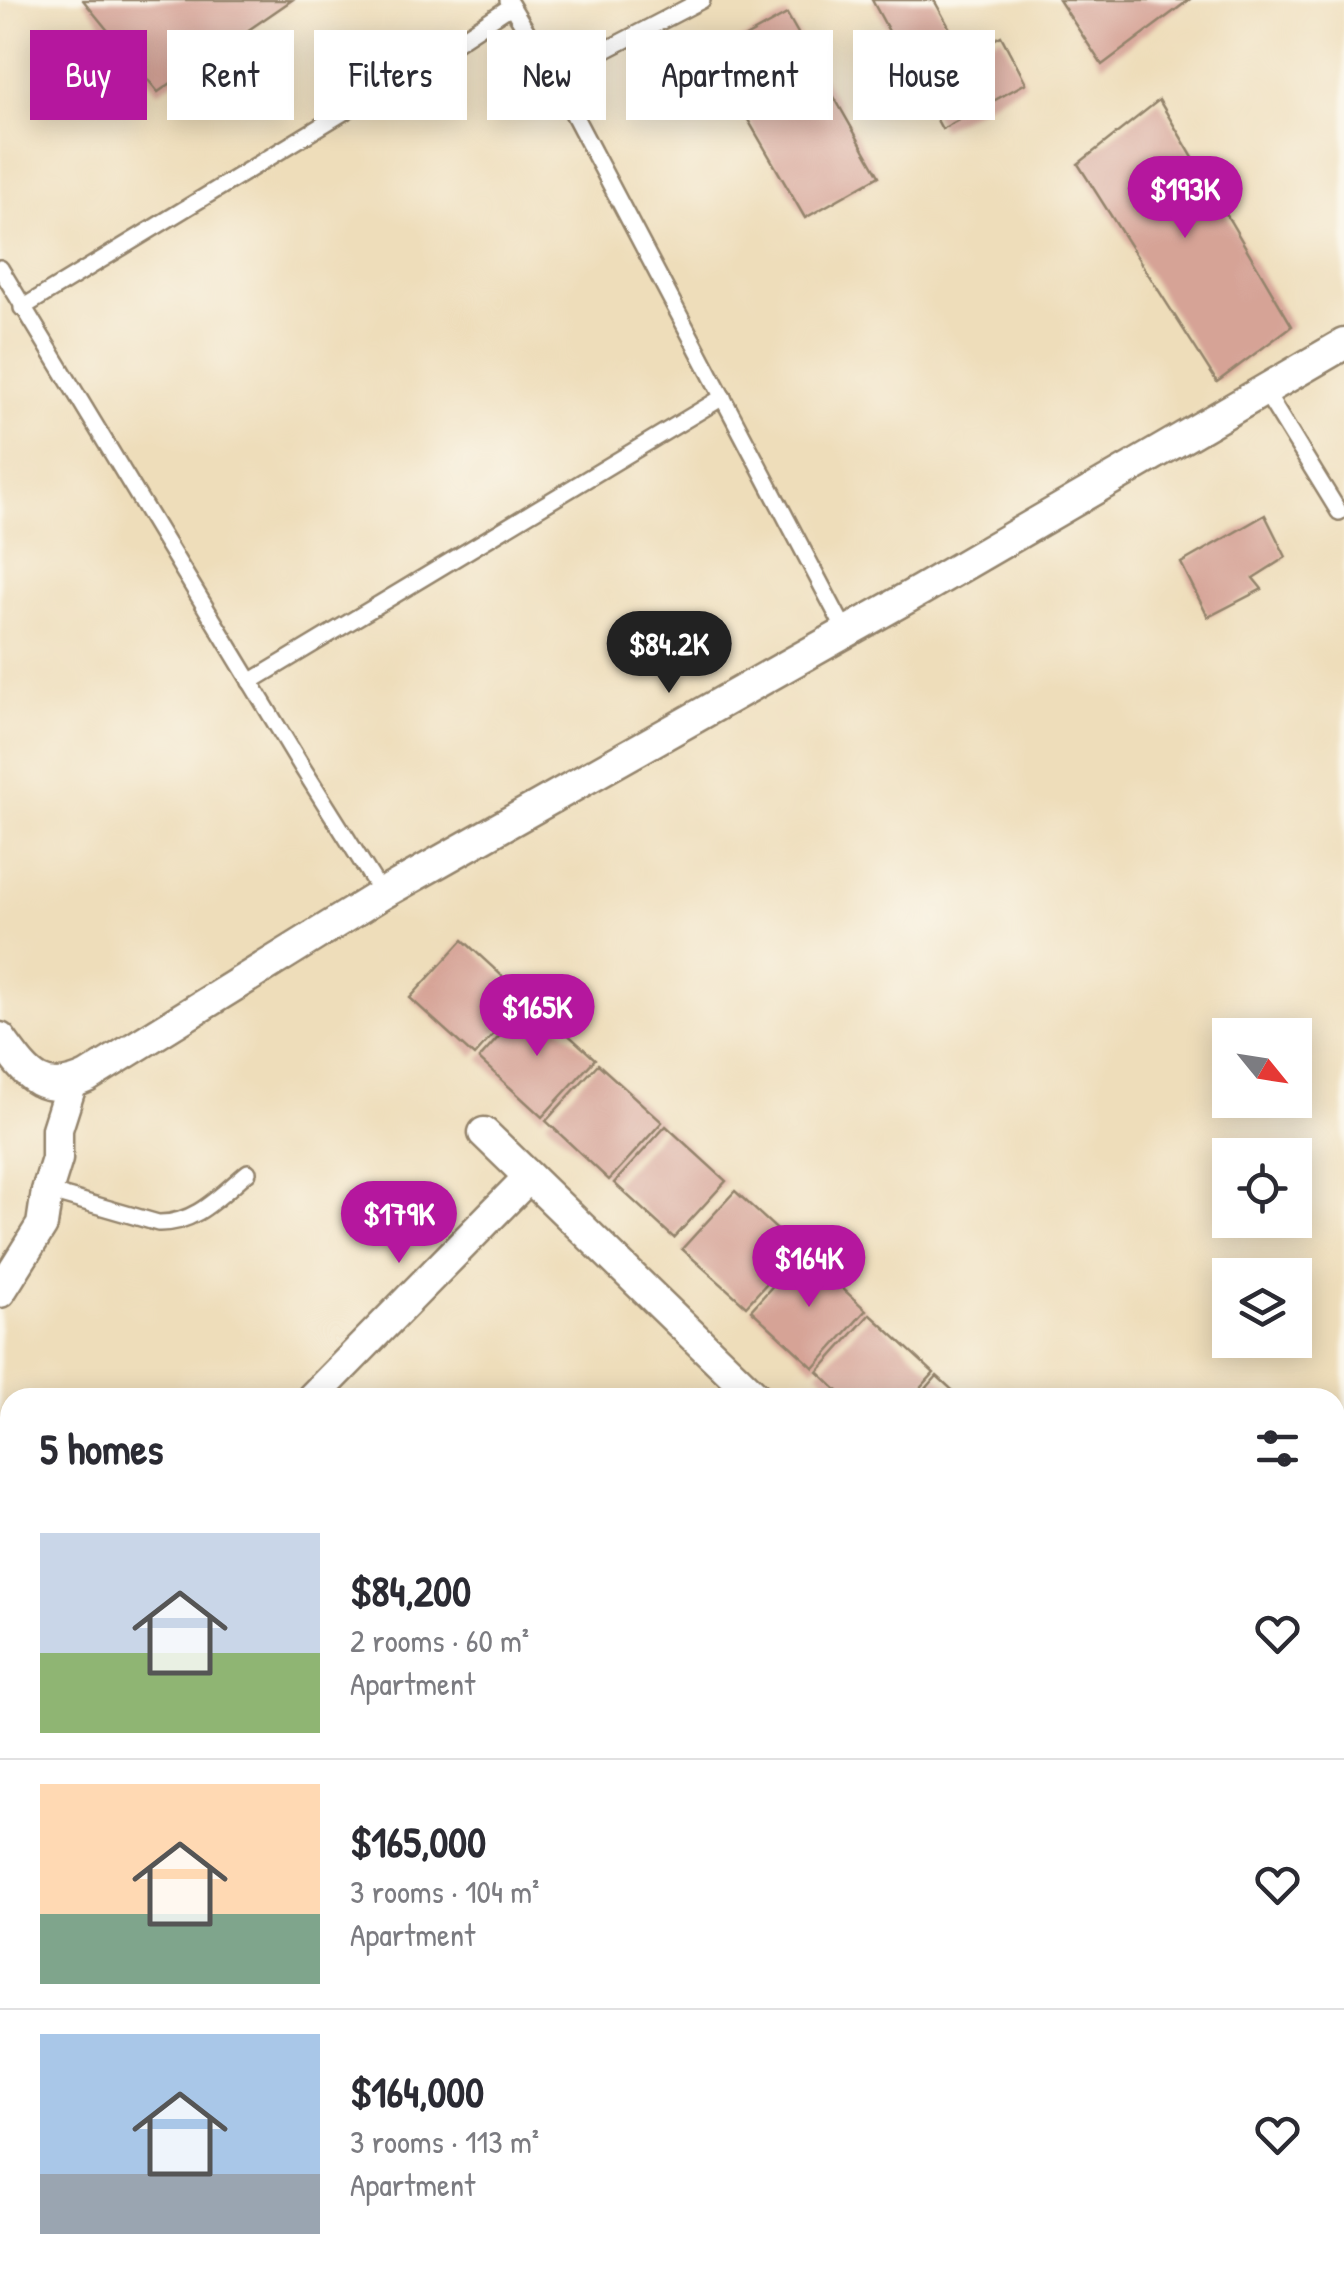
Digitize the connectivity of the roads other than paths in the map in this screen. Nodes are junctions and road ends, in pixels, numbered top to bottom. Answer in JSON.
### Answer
{"nodes":[{"id":1,"x":702,"y":0,"type":"edge"},
{"id":2,"x":509,"y":3,"type":"edge"},
{"id":3,"x":525,"y":30,"type":"edge"},
{"id":4,"x":606,"y":50,"type":"edge"},
{"id":5,"x":577,"y":120,"type":"edge"},
{"id":6,"x":0,"y":268,"type":"edge"},
{"id":7,"x":22,"y":308,"type":"junction"},
{"id":8,"x":1344,"y":344,"type":"edge"},
{"id":9,"x":1264,"y":390,"type":"junction"},
{"id":10,"x":723,"y":397,"type":"junction"},
{"id":11,"x":1342,"y":512,"type":"edge"},
{"id":12,"x":844,"y":630,"type":"junction"},
{"id":13,"x":250,"y":682,"type":"junction"},
{"id":14,"x":382,"y":894,"type":"junction"},
{"id":15,"x":0,"y":1038,"type":"edge"},
{"id":16,"x":70,"y":1085,"type":"junction"},
{"id":17,"x":484,"y":1133,"type":"dead end"},
{"id":18,"x":248,"y":1172,"type":"dead end"},
{"id":19,"x":529,"y":1177,"type":"junction"},
{"id":20,"x":47,"y":1191,"type":"junction"},
{"id":21,"x":0,"y":1292,"type":"edge"},
{"id":22,"x":322,"y":1388,"type":"edge"},
{"id":23,"x":747,"y":1388,"type":"edge"}],
"edges":[{"from":1,"to":4,"type":"lane"},
{"from":2,"to":3,"type":"lane"},
{"from":2,"to":7,"type":"lane"},
{"from":5,"to":10,"type":"lane"},
{"from":6,"to":7,"type":"lane"},
{"from":7,"to":13,"type":"lane"},
{"from":8,"to":9,"type":"street"},
{"from":9,"to":11,"type":"lane"},
{"from":9,"to":12,"type":"street"},
{"from":10,"to":12,"type":"lane"},
{"from":10,"to":13,"type":"lane"},
{"from":12,"to":14,"type":"street"},
{"from":13,"to":14,"type":"lane"},
{"from":14,"to":16,"type":"street"},
{"from":15,"to":16,"type":"street"},
{"from":16,"to":20,"type":"street"},
{"from":17,"to":19,"type":"street"},
{"from":18,"to":20,"type":"lane"},
{"from":19,"to":22,"type":"street"},
{"from":19,"to":23,"type":"street"},
{"from":20,"to":21,"type":"street"}]}
